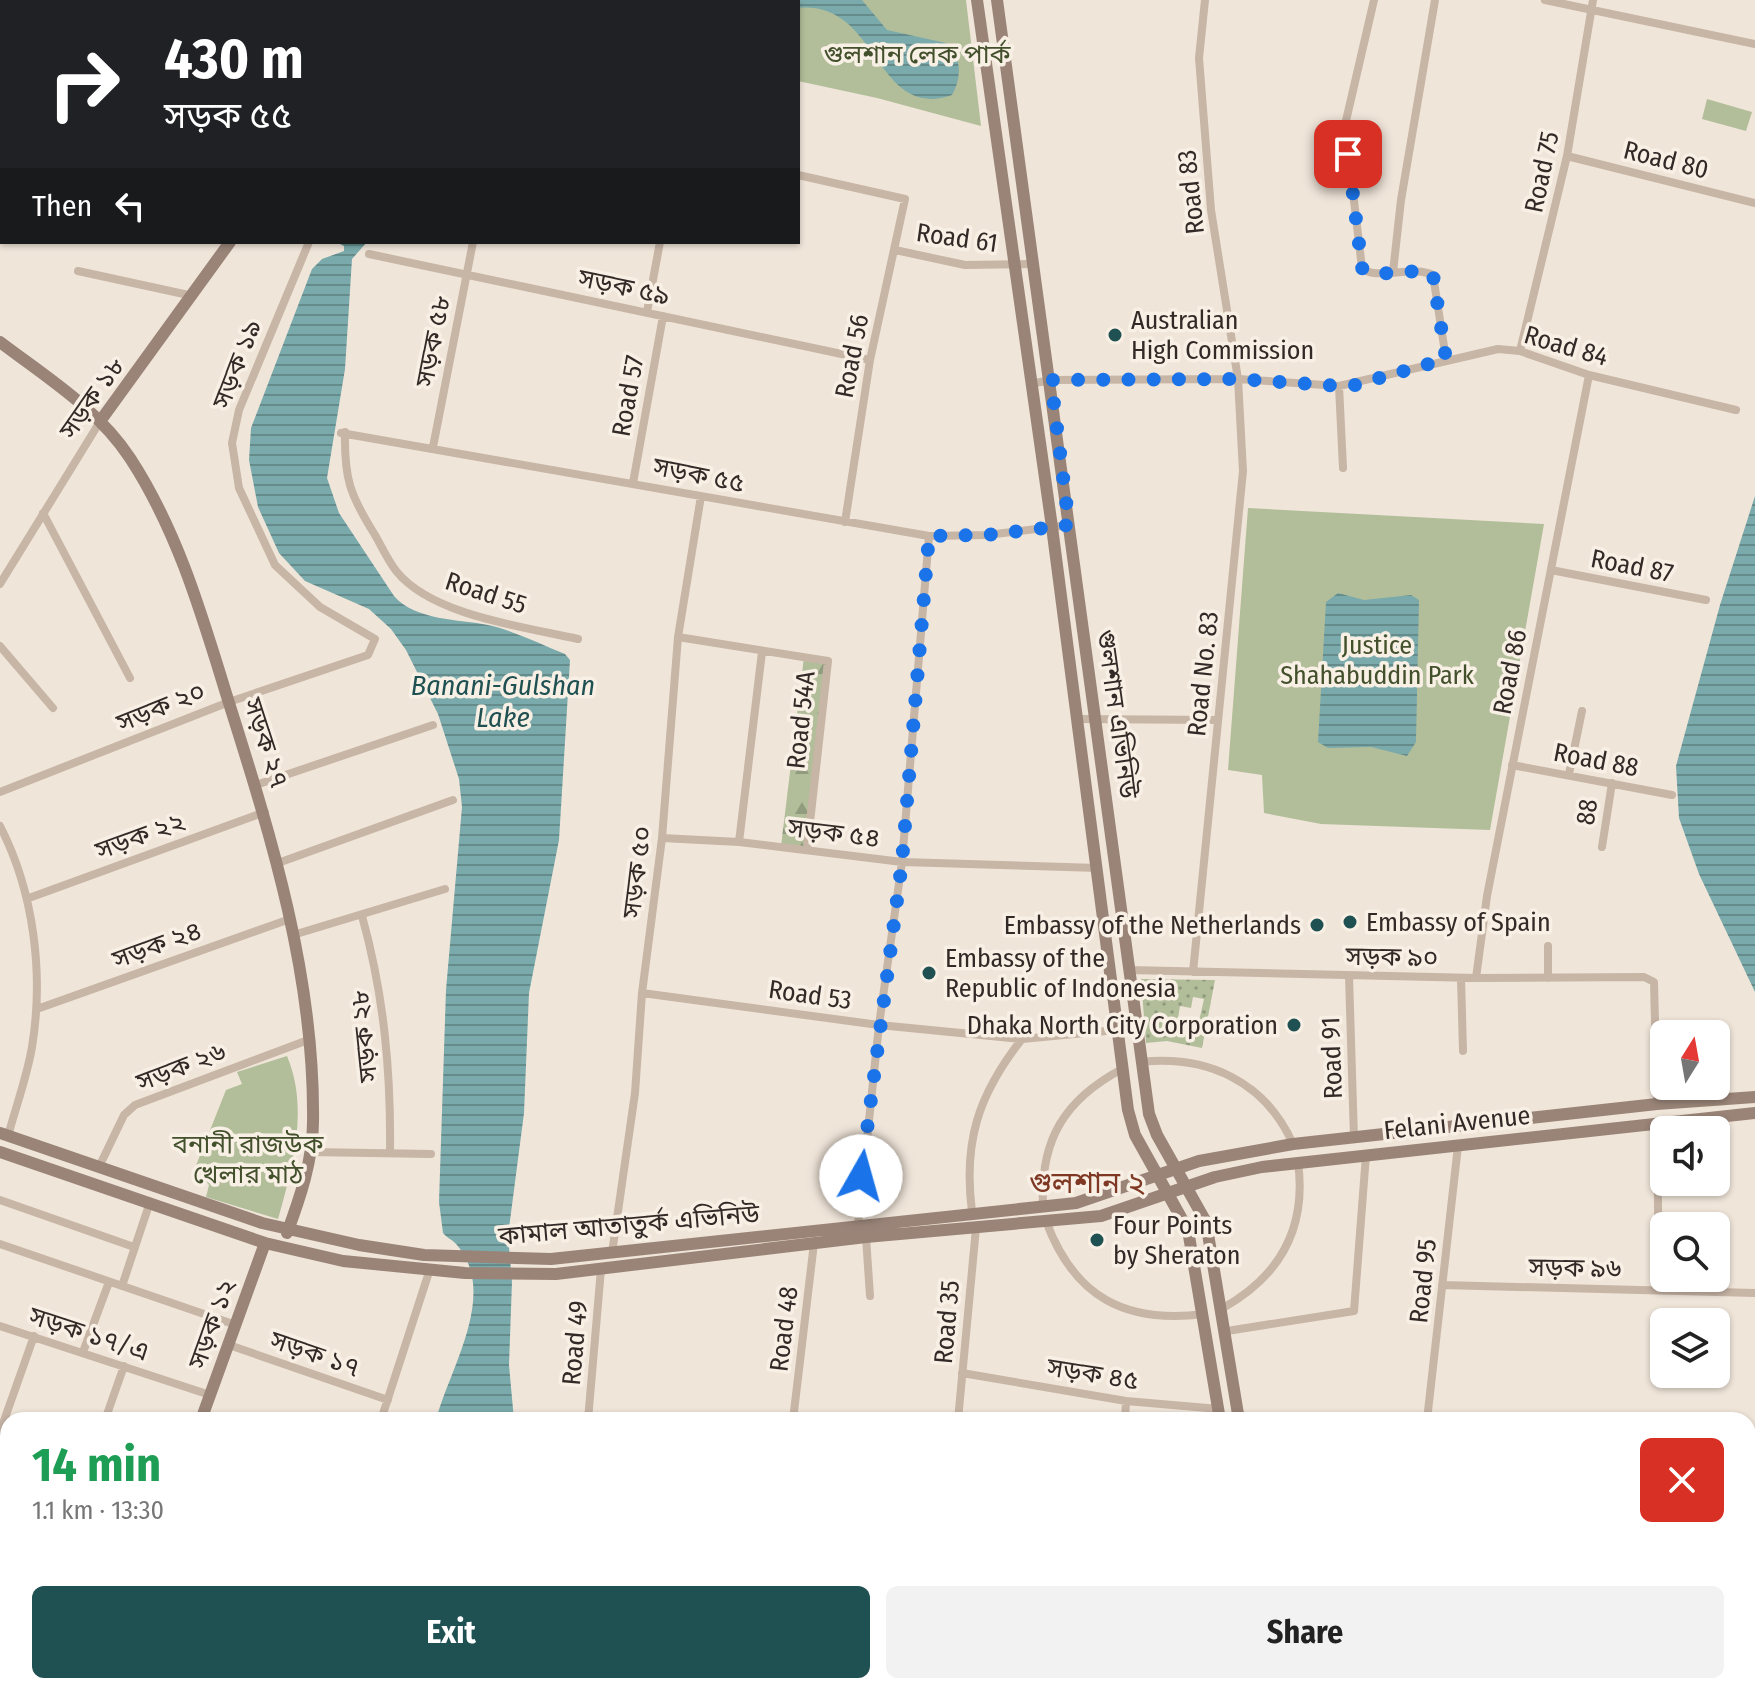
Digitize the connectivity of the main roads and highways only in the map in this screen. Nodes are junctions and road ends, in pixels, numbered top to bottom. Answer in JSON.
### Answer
{"nodes":[{"id":1,"x":977,"y":0,"type":"edge"},
{"id":2,"x":997,"y":0,"type":"edge"},
{"id":3,"x":229,"y":244,"type":"edge"},
{"id":4,"x":0,"y":343,"type":"edge"},
{"id":5,"x":101,"y":420,"type":"junction"},
{"id":6,"x":1755,"y":1097,"type":"edge"},
{"id":7,"x":1657,"y":1104,"type":"junction"},
{"id":8,"x":1755,"y":1113,"type":"edge"},
{"id":9,"x":1657,"y":1116,"type":"edge"},
{"id":10,"x":1722,"y":1116,"type":"edge"},
{"id":11,"x":1650,"y":1123,"type":"edge"},
{"id":12,"x":4,"y":1134,"type":"edge"},
{"id":13,"x":1,"y":1156,"type":"edge"},
{"id":14,"x":1177,"y":1168,"type":"junction"},
{"id":15,"x":1157,"y":1176,"type":"junction"},
{"id":16,"x":1188,"y":1186,"type":"junction"},
{"id":17,"x":1168,"y":1194,"type":"junction"},
{"id":18,"x":288,"y":1229,"type":"junction"},
{"id":19,"x":265,"y":1243,"type":"junction"},
{"id":20,"x":282,"y":1247,"type":"junction"},
{"id":21,"x":607,"y":1254,"type":"junction"},
{"id":22,"x":522,"y":1266,"type":"junction"},
{"id":23,"x":601,"y":1269,"type":"junction"},
{"id":24,"x":204,"y":1412,"type":"edge"},
{"id":25,"x":1219,"y":1412,"type":"edge"},
{"id":26,"x":1238,"y":1412,"type":"edge"}],
"edges":[{"from":1,"to":15,"type":"main road","name":"গুলশান এভিনিউ"},
{"from":2,"to":14,"type":"main road","name":"গুলশান এভিনিউ"},
{"from":3,"to":5,"type":"main road","name":"সড়ক ১৮"},
{"from":4,"to":5,"type":"main road","name":"সড়ক ২৭"},
{"from":5,"to":18,"type":"main road","name":"সড়ক ২৭"},
{"from":6,"to":7,"type":"main road","name":"Felani Avenue"},
{"from":7,"to":9,"type":"main road"},
{"from":7,"to":14,"type":"main road","name":"Felani Avenue"},
{"from":8,"to":10,"type":"main road","name":"Felani Avenue"},
{"from":11,"to":16,"type":"main road","name":"Felani Avenue"},
{"from":12,"to":13,"type":"main road"},
{"from":12,"to":18,"type":"main road","name":"কামাল আতাতুর্ক এভিনিউ"},
{"from":13,"to":19,"type":"main road","name":"কামাল আতাতুর্ক এভিনিউ"},
{"from":14,"to":15,"type":"main road","name":"কামাল আতাতুর্ক এভিনিউ"},
{"from":14,"to":16,"type":"main road","name":"গুলশান এভিনিউ"},
{"from":15,"to":17,"type":"main road","name":"গুলশান এভিনিউ"},
{"from":15,"to":21,"type":"main road","name":"কামাল আতাতুর্ক এভিনিউ"},
{"from":16,"to":17,"type":"main road","name":"Felani Avenue"},
{"from":16,"to":26,"type":"main road","name":"গুলশান এভিনিউ"},
{"from":17,"to":23,"type":"main road","name":"কামাল আতাতুর্ক এভিনিউ"},
{"from":17,"to":25,"type":"main road","name":"গুলশান এভিনিউ"},
{"from":18,"to":20,"type":"main road","name":"সড়ক ২৭"},
{"from":18,"to":22,"type":"main road","name":"কামাল আতাতুর্ক এভিনিউ"},
{"from":19,"to":20,"type":"main road","name":"কামাল আতাতুর্ক এভিনিউ"},
{"from":19,"to":24,"type":"main road","name":"সড়ক ১২"},
{"from":20,"to":22,"type":"main road","name":"কামাল আতাতুর্ক এভিনিউ"},
{"from":21,"to":22,"type":"main road","name":"কামাল আতাতুর্ক এভিনিউ"},
{"from":21,"to":23,"type":"main road"},
{"from":22,"to":23,"type":"main road","name":"কামাল আতাতুর্ক এভিনিউ"}]}
